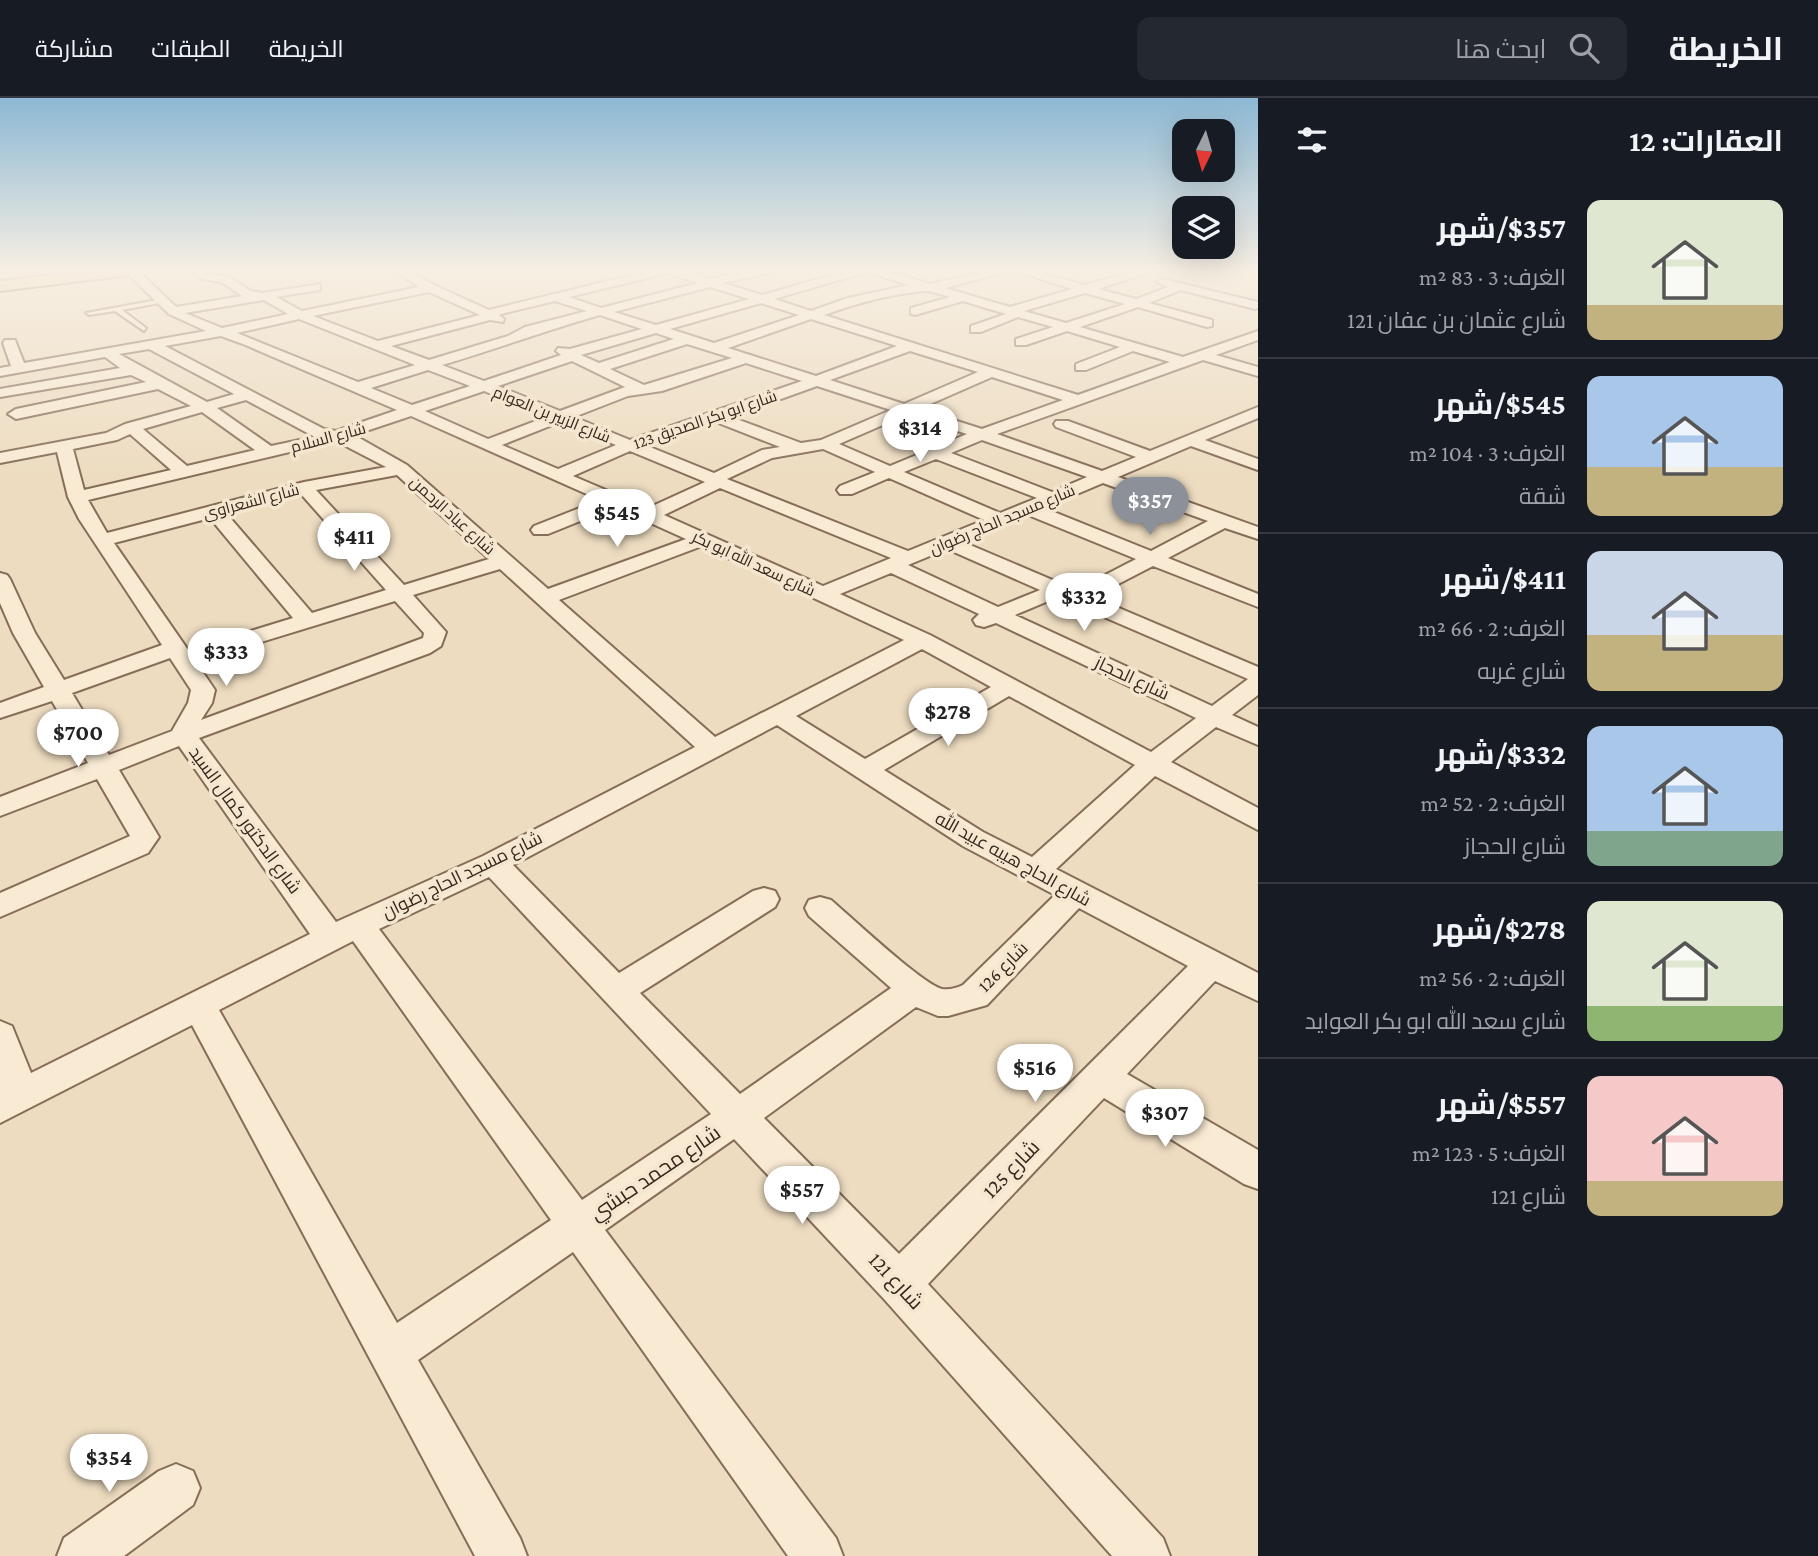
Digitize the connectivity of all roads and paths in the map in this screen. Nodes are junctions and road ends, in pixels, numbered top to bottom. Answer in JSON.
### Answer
{"nodes":[{"id":1,"x":145,"y":338,"type":"edge"},
{"id":2,"x":150,"y":338,"type":"edge"},
{"id":3,"x":238,"y":338,"type":"edge"},
{"id":4,"x":360,"y":338,"type":"edge"},
{"id":5,"x":407,"y":338,"type":"edge"},
{"id":6,"x":515,"y":338,"type":"edge"},
{"id":7,"x":537,"y":338,"type":"edge"},
{"id":8,"x":626,"y":338,"type":"edge"},
{"id":9,"x":685,"y":338,"type":"edge"},
{"id":10,"x":743,"y":338,"type":"edge"},
{"id":11,"x":884,"y":338,"type":"edge"},
{"id":12,"x":1032,"y":338,"type":"edge"},
{"id":13,"x":1103,"y":338,"type":"edge"},
{"id":14,"x":1249,"y":338,"type":"edge"},
{"id":15,"x":688,"y":339,"type":"junction"},
{"id":16,"x":1161,"y":340,"type":"dead end"},
{"id":17,"x":1021,"y":342,"type":"dead end"},
{"id":18,"x":10,"y":343,"type":"dead end"},
{"id":19,"x":379,"y":345,"type":"junction"},
{"id":20,"x":911,"y":346,"type":"junction"},
{"id":21,"x":1135,"y":347,"type":"junction"},
{"id":22,"x":714,"y":348,"type":"junction"},
{"id":23,"x":108,"y":353,"type":"junction"},
{"id":24,"x":571,"y":355,"type":"junction"},
{"id":25,"x":1202,"y":355,"type":"junction"},
{"id":26,"x":746,"y":358,"type":"junction"},
{"id":27,"x":1185,"y":362,"type":"junction"},
{"id":28,"x":427,"y":364,"type":"junction"},
{"id":29,"x":1081,"y":367,"type":"dead end"},
{"id":30,"x":598,"y":368,"type":"junction"},
{"id":31,"x":19,"y":369,"type":"junction"},
{"id":32,"x":133,"y":370,"type":"junction"},
{"id":33,"x":0,"y":372,"type":"edge"},
{"id":34,"x":991,"y":372,"type":"junction"},
{"id":35,"x":1258,"y":372,"type":"edge"},
{"id":36,"x":815,"y":380,"type":"junction"},
{"id":37,"x":160,"y":384,"type":"junction"},
{"id":38,"x":357,"y":387,"type":"junction"},
{"id":39,"x":485,"y":387,"type":"junction"},
{"id":40,"x":642,"y":390,"type":"junction"},
{"id":41,"x":0,"y":393,"type":"edge"},
{"id":42,"x":249,"y":395,"type":"junction"},
{"id":43,"x":1079,"y":400,"type":"junction"},
{"id":44,"x":205,"y":407,"type":"junction"},
{"id":45,"x":905,"y":410,"type":"junction"},
{"id":46,"x":413,"y":412,"type":"junction"},
{"id":47,"x":1257,"y":412,"type":"edge"},
{"id":48,"x":16,"y":414,"type":"dead end"},
{"id":49,"x":559,"y":416,"type":"junction"},
{"id":50,"x":718,"y":417,"type":"junction"},
{"id":51,"x":1062,"y":424,"type":"dead end"},
{"id":52,"x":131,"y":427,"type":"junction"},
{"id":53,"x":982,"y":434,"type":"junction"},
{"id":54,"x":337,"y":436,"type":"junction"},
{"id":55,"x":1191,"y":440,"type":"junction"},
{"id":56,"x":825,"y":444,"type":"junction"},
{"id":57,"x":486,"y":445,"type":"junction"},
{"id":58,"x":631,"y":445,"type":"junction"},
{"id":59,"x":64,"y":446,"type":"junction"},
{"id":60,"x":800,"y":449,"type":"junction"},
{"id":61,"x":268,"y":452,"type":"junction"},
{"id":62,"x":936,"y":453,"type":"junction"},
{"id":63,"x":1151,"y":457,"type":"junction"},
{"id":64,"x":0,"y":458,"type":"edge"},
{"id":65,"x":1258,"y":465,"type":"edge"},
{"id":66,"x":401,"y":469,"type":"junction"},
{"id":67,"x":184,"y":472,"type":"junction"},
{"id":68,"x":889,"y":472,"type":"junction"},
{"id":69,"x":557,"y":476,"type":"junction"},
{"id":70,"x":1105,"y":476,"type":"junction"},
{"id":71,"x":718,"y":481,"type":"junction"},
{"id":72,"x":304,"y":487,"type":"junction"},
{"id":73,"x":846,"y":490,"type":"dead end"},
{"id":74,"x":76,"y":497,"type":"junction"},
{"id":75,"x":1053,"y":498,"type":"junction"},
{"id":76,"x":614,"y":501,"type":"junction"},
{"id":77,"x":1027,"y":508,"type":"junction"},
{"id":78,"x":214,"y":510,"type":"junction"},
{"id":79,"x":648,"y":515,"type":"junction"},
{"id":80,"x":1000,"y":520,"type":"junction"},
{"id":81,"x":1223,"y":521,"type":"junction"},
{"id":82,"x":541,"y":530,"type":"dead end"},
{"id":83,"x":1258,"y":533,"type":"edge"},
{"id":84,"x":703,"y":539,"type":"junction"},
{"id":85,"x":102,"y":540,"type":"junction"},
{"id":86,"x":946,"y":542,"type":"junction"},
{"id":87,"x":1150,"y":559,"type":"junction"},
{"id":88,"x":504,"y":561,"type":"junction"},
{"id":89,"x":900,"y":562,"type":"junction"},
{"id":90,"x":2,"y":590,"type":"edge"},
{"id":91,"x":400,"y":593,"type":"junction"},
{"id":92,"x":823,"y":594,"type":"junction"},
{"id":93,"x":1067,"y":594,"type":"junction"},
{"id":94,"x":544,"y":597,"type":"junction"},
{"id":95,"x":1258,"y":601,"type":"edge"},
{"id":96,"x":986,"y":619,"type":"junction"},
{"id":97,"x":307,"y":621,"type":"junction"},
{"id":98,"x":922,"y":640,"type":"junction"},
{"id":99,"x":179,"y":654,"type":"junction"},
{"id":100,"x":1258,"y":676,"type":"edge"},
{"id":101,"x":1258,"y":683,"type":"edge"},
{"id":102,"x":1009,"y":686,"type":"junction"},
{"id":103,"x":58,"y":691,"type":"junction"},
{"id":104,"x":0,"y":712,"type":"edge"},
{"id":105,"x":778,"y":715,"type":"junction"},
{"id":106,"x":1213,"y":716,"type":"junction"},
{"id":107,"x":184,"y":735,"type":"junction"},
{"id":108,"x":1258,"y":737,"type":"edge"},
{"id":109,"x":712,"y":748,"type":"junction"},
{"id":110,"x":1153,"y":763,"type":"junction"},
{"id":111,"x":104,"y":766,"type":"junction"},
{"id":112,"x":865,"y":770,"type":"junction"},
{"id":113,"x":0,"y":807,"type":"edge"},
{"id":114,"x":1258,"y":820,"type":"edge"},
{"id":115,"x":493,"y":863,"type":"junction"},
{"id":116,"x":1034,"y":872,"type":"junction"},
{"id":117,"x":1075,"y":894,"type":"junction"},
{"id":118,"x":764,"y":899,"type":"dead end"},
{"id":119,"x":0,"y":905,"type":"edge"},
{"id":120,"x":820,"y":908,"type":"dead end"},
{"id":121,"x":344,"y":931,"type":"junction"},
{"id":122,"x":1211,"y":964,"type":"junction"},
{"id":123,"x":1258,"y":988,"type":"edge"},
{"id":124,"x":915,"y":989,"type":"junction"},
{"id":125,"x":618,"y":990,"type":"junction"},
{"id":126,"x":199,"y":1005,"type":"junction"},
{"id":127,"x":0,"y":1036,"type":"edge"},
{"id":128,"x":1101,"y":1077,"type":"junction"},
{"id":129,"x":11,"y":1101,"type":"edge"},
{"id":130,"x":739,"y":1115,"type":"junction"},
{"id":131,"x":1258,"y":1171,"type":"edge"},
{"id":132,"x":578,"y":1226,"type":"junction"},
{"id":133,"x":899,"y":1284,"type":"junction"},
{"id":134,"x":391,"y":1353,"type":"junction"},
{"id":135,"x":176,"y":1488,"type":"dead end"},
{"id":136,"x":82,"y":1556,"type":"edge"},
{"id":137,"x":502,"y":1556,"type":"edge"},
{"id":138,"x":818,"y":1556,"type":"edge"},
{"id":139,"x":1146,"y":1556,"type":"edge"}],
"edges":[{"from":1,"to":23,"type":"street"},
{"from":2,"to":42,"type":"street","name":"شارع عباد الرحمن"},
{"from":3,"to":38,"type":"street","name":"شارع سعد الله ابو بكر"},
{"from":4,"to":19,"type":"street","name":"شارع الزبير بن العوام"},
{"from":5,"to":19,"type":"street"},
{"from":6,"to":28,"type":"street"},
{"from":7,"to":24,"type":"street"},
{"from":8,"to":24,"type":"street","name":"شارع السلام"},
{"from":9,"to":15,"type":"street"},
{"from":10,"to":22,"type":"street"},
{"from":11,"to":20,"type":"street"},
{"from":12,"to":17,"type":"street"},
{"from":13,"to":21,"type":"street"},
{"from":14,"to":25,"type":"street"},
{"from":15,"to":22,"type":"street"},
{"from":15,"to":30,"type":"street"},
{"from":16,"to":21,"type":"street"},
{"from":18,"to":31,"type":"street"},
{"from":19,"to":28,"type":"street","name":"شارع الزبير بن العوام"},
{"from":20,"to":34,"type":"street"},
{"from":20,"to":36,"type":"street","name":"شارع ابو بكر الصديق 123"},
{"from":21,"to":27,"type":"street"},
{"from":21,"to":29,"type":"street"},
{"from":22,"to":26,"type":"street"},
{"from":23,"to":31,"type":"street"},
{"from":23,"to":32,"type":"street"},
{"from":24,"to":30,"type":"street"},
{"from":24,"to":39,"type":"street","name":"شارع السلام"},
{"from":25,"to":27,"type":"street"},
{"from":25,"to":35,"type":"street"},
{"from":26,"to":36,"type":"street"},
{"from":26,"to":40,"type":"street"},
{"from":27,"to":43,"type":"street"},
{"from":28,"to":38,"type":"street"},
{"from":28,"to":39,"type":"street","name":"شارع الزبير بن العوام"},
{"from":30,"to":40,"type":"street"},
{"from":31,"to":33,"type":"street"},
{"from":32,"to":37,"type":"street"},
{"from":32,"to":41,"type":"street"},
{"from":34,"to":43,"type":"street"},
{"from":34,"to":45,"type":"street"},
{"from":36,"to":45,"type":"street"},
{"from":36,"to":50,"type":"street","name":"شارع ابو بكر الصديق 123"},
{"from":37,"to":44,"type":"street"},
{"from":37,"to":48,"type":"street"},
{"from":38,"to":46,"type":"street","name":"شارع سعد الله ابو بكر"},
{"from":39,"to":46,"type":"street","name":"شارع السلام"},
{"from":39,"to":49,"type":"street","name":"شارع الزبير بن العوام"},
{"from":40,"to":49,"type":"street"},
{"from":42,"to":44,"type":"street"},
{"from":42,"to":54,"type":"street","name":"شارع عباد الرحمن"},
{"from":43,"to":53,"type":"street"},
{"from":44,"to":52,"type":"street"},
{"from":44,"to":61,"type":"street"},
{"from":45,"to":53,"type":"street"},
{"from":45,"to":56,"type":"street"},
{"from":46,"to":54,"type":"street","name":"شارع السلام"},
{"from":46,"to":57,"type":"street","name":"شارع سعد الله ابو بكر"},
{"from":47,"to":55,"type":"street","name":"شارع مسجد الحاج رضوان"},
{"from":49,"to":57,"type":"street"},
{"from":49,"to":58,"type":"street","name":"شارع الزبير بن العوام"},
{"from":50,"to":58,"type":"street","name":"شارع ابو بكر الصديق 123"},
{"from":50,"to":60,"type":"street"},
{"from":51,"to":63,"type":"street"},
{"from":52,"to":59,"type":"street"},
{"from":52,"to":67,"type":"street"},
{"from":53,"to":62,"type":"street"},
{"from":53,"to":70,"type":"street"},
{"from":54,"to":61,"type":"street","name":"شارع السلام"},
{"from":54,"to":66,"type":"street","name":"شارع عباد الرحمن"},
{"from":55,"to":63,"type":"street","name":"شارع مسجد الحاج رضوان"},
{"from":55,"to":65,"type":"street"},
{"from":56,"to":60,"type":"street"},
{"from":56,"to":68,"type":"street"},
{"from":57,"to":69,"type":"street","name":"شارع سعد الله ابو بكر"},
{"from":58,"to":69,"type":"street","name":"شارع ابو بكر الصديق 123"},
{"from":58,"to":71,"type":"street","name":"شارع الزبير بن العوام"},
{"from":59,"to":64,"type":"street"},
{"from":59,"to":74,"type":"street","name":"شارع الدكتور كمال السيد"},
{"from":60,"to":71,"type":"street"},
{"from":61,"to":67,"type":"street","name":"شارع السلام"},
{"from":62,"to":68,"type":"street"},
{"from":62,"to":75,"type":"street"},
{"from":63,"to":70,"type":"street","name":"شارع مسجد الحاج رضوان"},
{"from":66,"to":72,"type":"street","name":"شارع الشعراوى"},
{"from":66,"to":88,"type":"street","name":"شارع عباد الرحمن"},
{"from":67,"to":74,"type":"street","name":"شارع السلام"},
{"from":68,"to":73,"type":"street"},
{"from":68,"to":80,"type":"street"},
{"from":69,"to":76,"type":"street","name":"شارع سعد الله ابو بكر"},
{"from":70,"to":75,"type":"street","name":"شارع مسجد الحاج رضوان"},
{"from":70,"to":81,"type":"street"},
{"from":71,"to":79,"type":"street"},
{"from":71,"to":89,"type":"street","name":"شارع الزبير بن العوام"},
{"from":72,"to":78,"type":"street","name":"شارع الشعراوى"},
{"from":72,"to":91,"type":"street"},
{"from":74,"to":85,"type":"street","name":"شارع الدكتور كمال السيد"},
{"from":75,"to":77,"type":"street","name":"شارع مسجد الحاج رضوان"},
{"from":76,"to":79,"type":"street","name":"شارع سعد الله ابو بكر"},
{"from":76,"to":82,"type":"street"},
{"from":77,"to":80,"type":"street","name":"شارع مسجد الحاج رضوان"},
{"from":77,"to":87,"type":"street"},
{"from":78,"to":85,"type":"street","name":"شارع الشعراوى"},
{"from":78,"to":97,"type":"street"},
{"from":79,"to":84,"type":"street","name":"شارع سعد الله ابو بكر"},
{"from":80,"to":86,"type":"street","name":"شارع مسجد الحاج رضوان"},
{"from":81,"to":83,"type":"street"},
{"from":81,"to":87,"type":"street"},
{"from":84,"to":92,"type":"street","name":"شارع سعد الله ابو بكر"},
{"from":84,"to":94,"type":"street"},
{"from":85,"to":99,"type":"street","name":"شارع الدكتور كمال السيد"},
{"from":86,"to":89,"type":"street","name":"شارع مسجد الحاج رضوان"},
{"from":86,"to":93,"type":"street"},
{"from":87,"to":93,"type":"street"},
{"from":87,"to":95,"type":"street"},
{"from":88,"to":91,"type":"street"},
{"from":88,"to":94,"type":"street","name":"شارع عباد الرحمن"},
{"from":89,"to":92,"type":"street","name":"شارع مسجد الحاج رضوان"},
{"from":89,"to":96,"type":"street","name":"شارع الحجاز"},
{"from":90,"to":103,"type":"street"},
{"from":91,"to":97,"type":"street"},
{"from":91,"to":107,"type":"street"},
{"from":92,"to":98,"type":"street","name":"شارع سعد الله ابو بكر"},
{"from":93,"to":96,"type":"street"},
{"from":93,"to":100,"type":"street"},
{"from":94,"to":109,"type":"street","name":"شارع عباد الرحمن"},
{"from":96,"to":106,"type":"street","name":"شارع الحجاز"},
{"from":97,"to":99,"type":"street"},
{"from":98,"to":102,"type":"street","name":"شارع سعد الله ابو بكر"},
{"from":98,"to":105,"type":"street","name":"شارع مسجد الحاج رضوان"},
{"from":99,"to":103,"type":"street"},
{"from":99,"to":107,"type":"street","name":"شارع الدكتور كمال السيد"},
{"from":101,"to":106,"type":"street"},
{"from":102,"to":110,"type":"street","name":"شارع سعد الله ابو بكر"},
{"from":102,"to":112,"type":"street"},
{"from":103,"to":104,"type":"street"},
{"from":103,"to":111,"type":"street"},
{"from":105,"to":109,"type":"street","name":"شارع مسجد الحاج رضوان"},
{"from":105,"to":112,"type":"street","name":"شارع الحاج هيبه عبيد الله"},
{"from":106,"to":108,"type":"street","name":"شارع الحجاز"},
{"from":106,"to":110,"type":"street"},
{"from":107,"to":111,"type":"street"},
{"from":107,"to":121,"type":"street","name":"شارع الدكتور كمال السيد"},
{"from":109,"to":115,"type":"street","name":"شارع مسجد الحاج رضوان"},
{"from":110,"to":114,"type":"street","name":"شارع سعد الله ابو بكر"},
{"from":110,"to":116,"type":"street"},
{"from":111,"to":113,"type":"street"},
{"from":111,"to":119,"type":"street"},
{"from":112,"to":116,"type":"street","name":"شارع الحاج هيبه عبيد الله"},
{"from":115,"to":121,"type":"street","name":"شارع مسجد الحاج رضوان"},
{"from":115,"to":125,"type":"street","name":"شارع 121"},
{"from":116,"to":117,"type":"street","name":"شارع الحاج هيبه عبيد الله"},
{"from":117,"to":122,"type":"street","name":"شارع الحاج هيبه عبيد الله"},
{"from":117,"to":124,"type":"street","name":"شارع 126"},
{"from":118,"to":125,"type":"street"},
{"from":120,"to":124,"type":"street","name":"شارع 126"},
{"from":121,"to":126,"type":"street","name":"شارع مسجد الحاج رضوان"},
{"from":121,"to":132,"type":"street","name":"شارع الدكتور كمال السيد"},
{"from":122,"to":123,"type":"street","name":"شارع الحاج هيبه عبيد الله"},
{"from":122,"to":128,"type":"street","name":"شارع 125"},
{"from":124,"to":130,"type":"street","name":"شارع محمد حبشي"},
{"from":125,"to":130,"type":"street","name":"شارع 121"},
{"from":126,"to":129,"type":"street","name":"شارع مسجد الحاج رضوان"},
{"from":126,"to":134,"type":"street"},
{"from":127,"to":129,"type":"street"},
{"from":128,"to":131,"type":"street"},
{"from":128,"to":133,"type":"street","name":"شارع 125"},
{"from":130,"to":132,"type":"street","name":"شارع محمد حبشي"},
{"from":130,"to":133,"type":"street","name":"شارع 121"},
{"from":132,"to":134,"type":"street","name":"شارع محمد حبشي"},
{"from":132,"to":138,"type":"street","name":"شارع الدكتور كمال السيد"},
{"from":133,"to":139,"type":"street","name":"شارع 121"},
{"from":134,"to":137,"type":"street"},
{"from":135,"to":136,"type":"street"}]}
